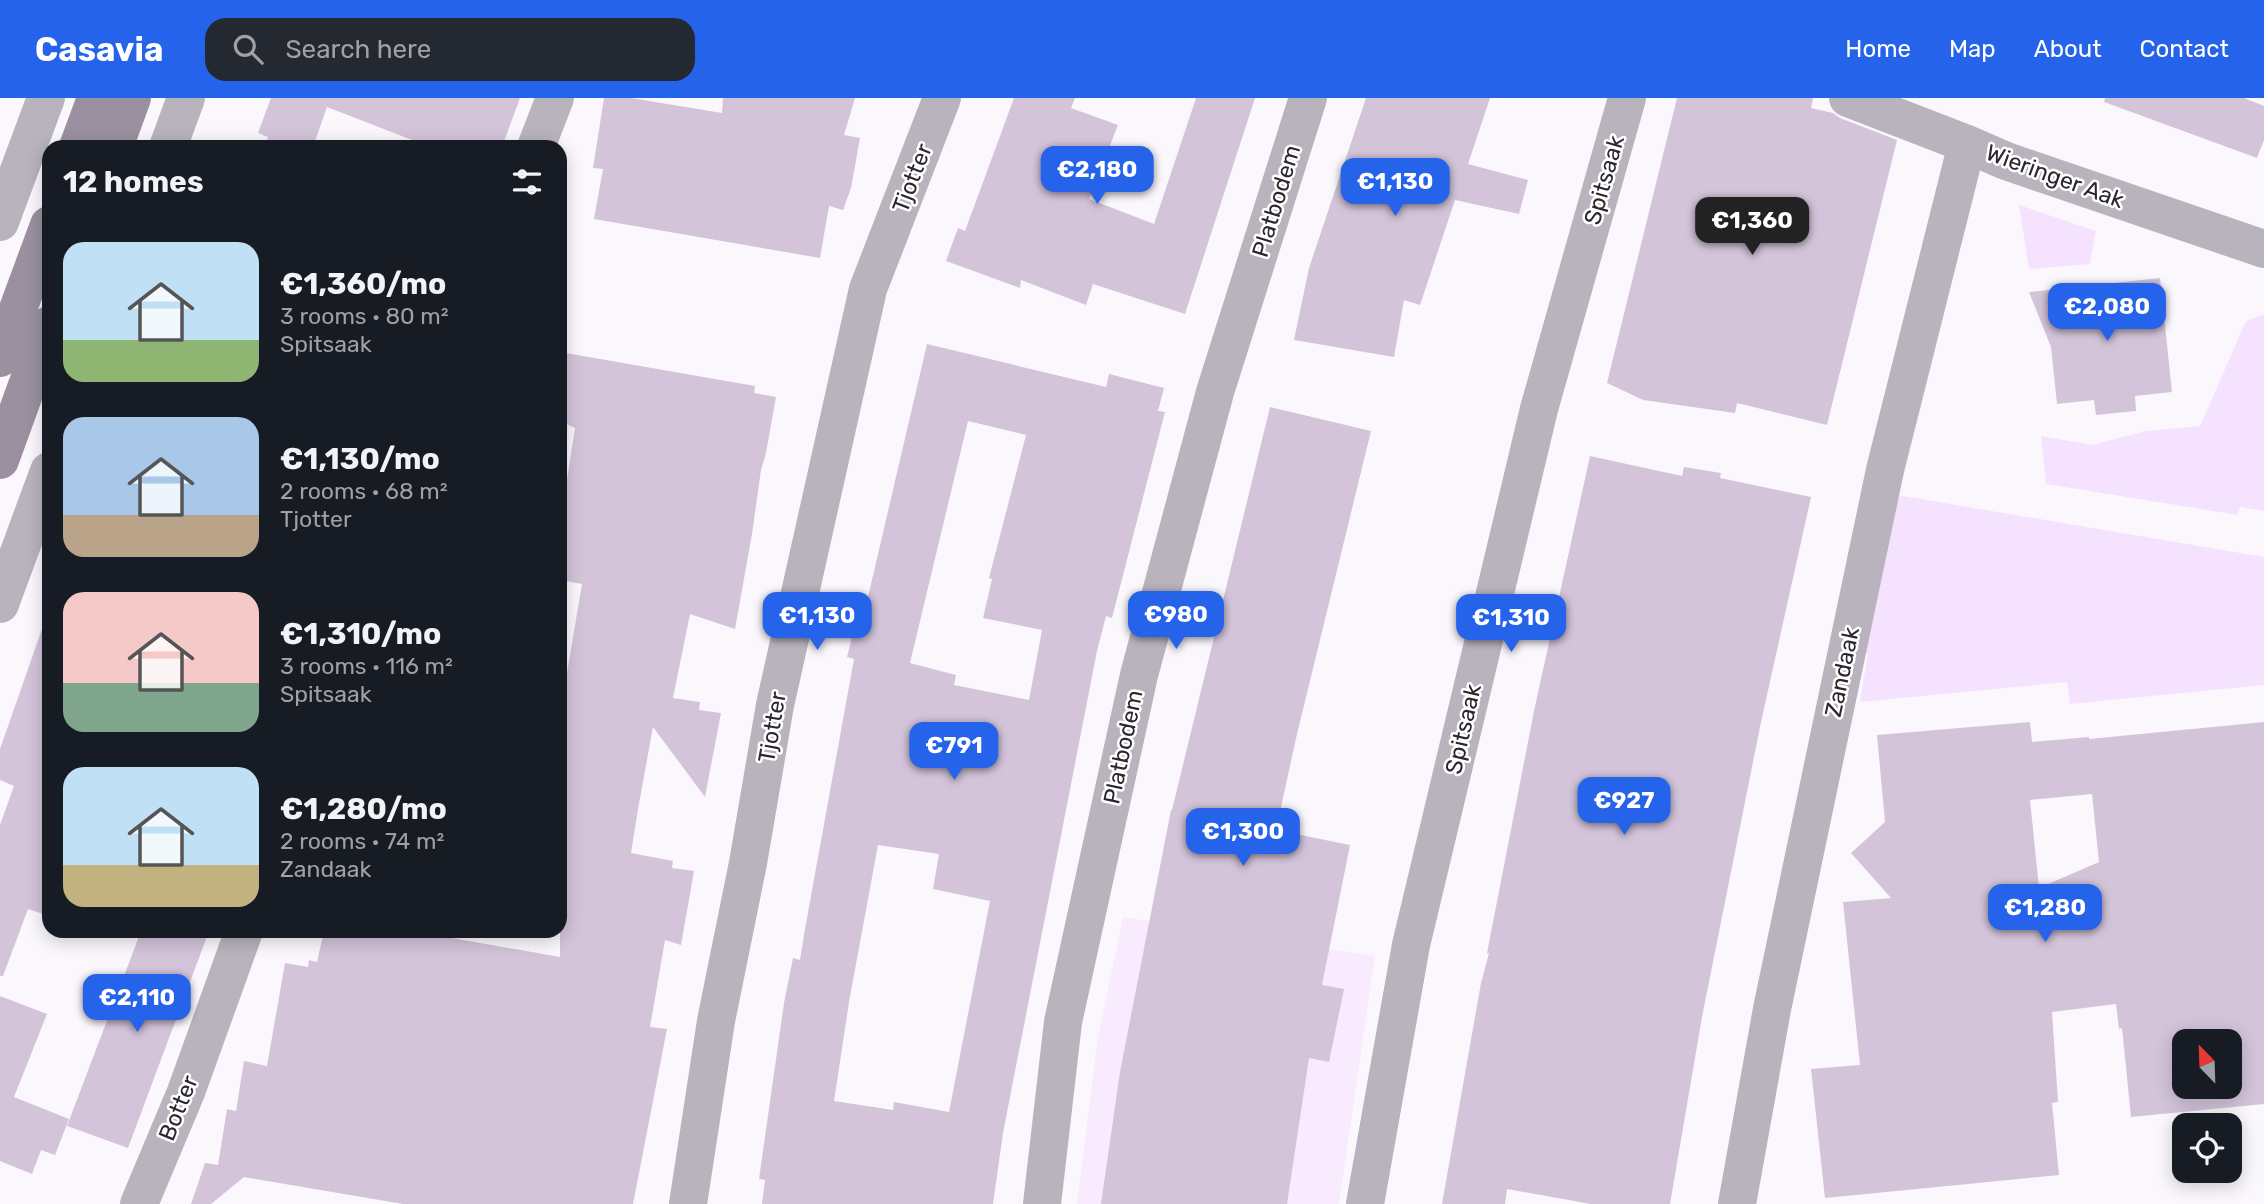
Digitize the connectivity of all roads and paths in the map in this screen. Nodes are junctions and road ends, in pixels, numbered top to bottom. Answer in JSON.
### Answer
{"nodes":[{"id":1,"x":46,"y":98,"type":"edge"},
{"id":2,"x":96,"y":98,"type":"edge"},
{"id":3,"x":132,"y":98,"type":"edge"},
{"id":4,"x":186,"y":98,"type":"edge"},
{"id":5,"x":555,"y":98,"type":"edge"},
{"id":6,"x":942,"y":98,"type":"edge"},
{"id":7,"x":1308,"y":98,"type":"edge"},
{"id":8,"x":1627,"y":98,"type":"edge"},
{"id":9,"x":1848,"y":98,"type":"edge"},
{"id":10,"x":81,"y":140,"type":"edge"},
{"id":11,"x":117,"y":140,"type":"edge"},
{"id":12,"x":171,"y":140,"type":"edge"},
{"id":13,"x":539,"y":140,"type":"edge"},
{"id":14,"x":1967,"y":144,"type":"junction"},
{"id":15,"x":0,"y":222,"type":"edge"},
{"id":16,"x":42,"y":244,"type":"edge"},
{"id":17,"x":2264,"y":249,"type":"edge"},
{"id":18,"x":42,"y":345,"type":"edge"},
{"id":19,"x":0,"y":358,"type":"edge"},
{"id":20,"x":0,"y":460,"type":"edge"},
{"id":21,"x":42,"y":490,"type":"edge"},
{"id":22,"x":0,"y":604,"type":"edge"},
{"id":23,"x":241,"y":938,"type":"edge"},
{"id":24,"x":139,"y":1204,"type":"edge"},
{"id":25,"x":688,"y":1204,"type":"edge"},
{"id":26,"x":1042,"y":1204,"type":"edge"},
{"id":27,"x":1365,"y":1204,"type":"edge"},
{"id":28,"x":1737,"y":1204,"type":"edge"}],
"edges":[{"from":1,"to":15,"type":"street"},
{"from":2,"to":10,"type":"main road"},
{"from":3,"to":11,"type":"main road"},
{"from":4,"to":12,"type":"street"},
{"from":5,"to":13,"type":"street"},
{"from":6,"to":25,"type":"street","name":"Tjotter"},
{"from":7,"to":26,"type":"street","name":"Platbodem"},
{"from":8,"to":27,"type":"street","name":"Spitsaak"},
{"from":9,"to":14,"type":"street","name":"Wieringer Aak"},
{"from":14,"to":17,"type":"street","name":"Wieringer Aak"},
{"from":14,"to":28,"type":"street","name":"Zandaak"},
{"from":16,"to":19,"type":"main road"},
{"from":18,"to":20,"type":"main road"},
{"from":21,"to":22,"type":"street"},
{"from":23,"to":24,"type":"street","name":"Botter"}]}
